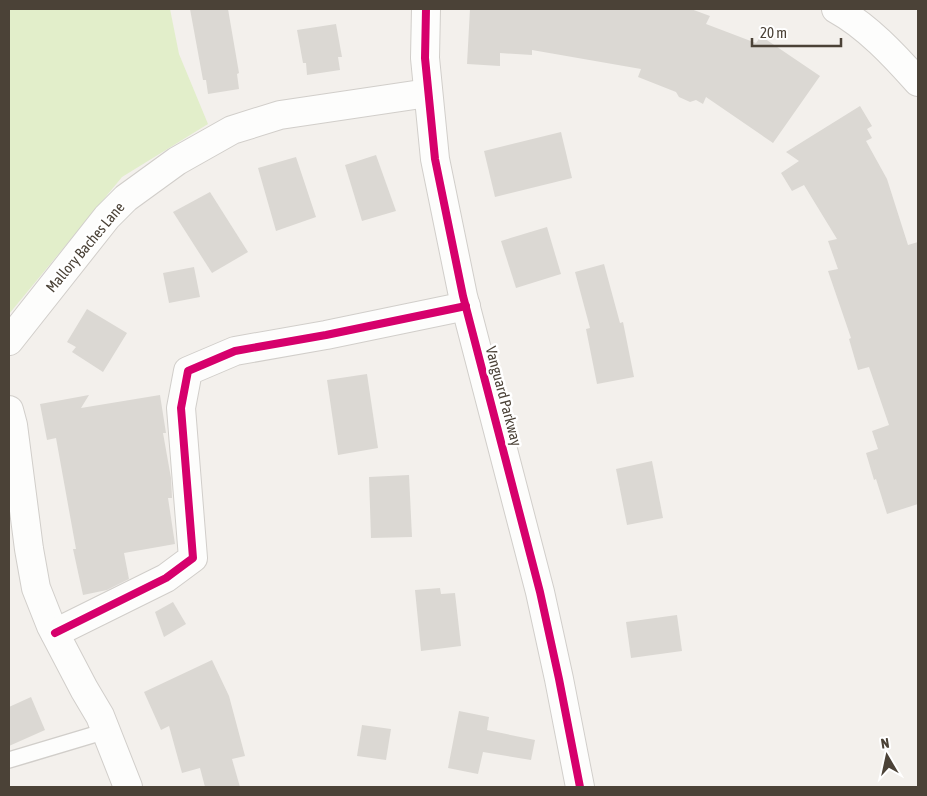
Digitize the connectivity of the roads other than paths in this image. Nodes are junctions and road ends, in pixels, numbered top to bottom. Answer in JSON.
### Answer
{"nodes":[{"id":1,"x":426,"y":9,"type":"edge"},
{"id":2,"x":836,"y":9,"type":"edge"},
{"id":3,"x":918,"y":82,"type":"edge"},
{"id":4,"x":428,"y":93,"type":"junction"},
{"id":5,"x":466,"y":306,"type":"junction"},
{"id":6,"x":9,"y":341,"type":"edge"},
{"id":7,"x":9,"y":410,"type":"edge"},
{"id":8,"x":55,"y":633,"type":"junction"},
{"id":9,"x":106,"y":731,"type":"junction"},
{"id":10,"x":9,"y":760,"type":"edge"},
{"id":11,"x":128,"y":787,"type":"edge"},
{"id":12,"x":580,"y":787,"type":"edge"}],
"edges":[{"from":1,"to":4,"type":"street","name":"Vanguard Parkway"},
{"from":2,"to":3,"type":"street"},
{"from":4,"to":5,"type":"street","name":"Vanguard Parkway"},
{"from":4,"to":6,"type":"street","name":"Mallory Baches Lane"},
{"from":5,"to":8,"type":"street"},
{"from":5,"to":12,"type":"street","name":"Vanguard Parkway"},
{"from":7,"to":8,"type":"street"},
{"from":8,"to":9,"type":"street"},
{"from":9,"to":10,"type":"lane"},
{"from":9,"to":11,"type":"street"}]}
